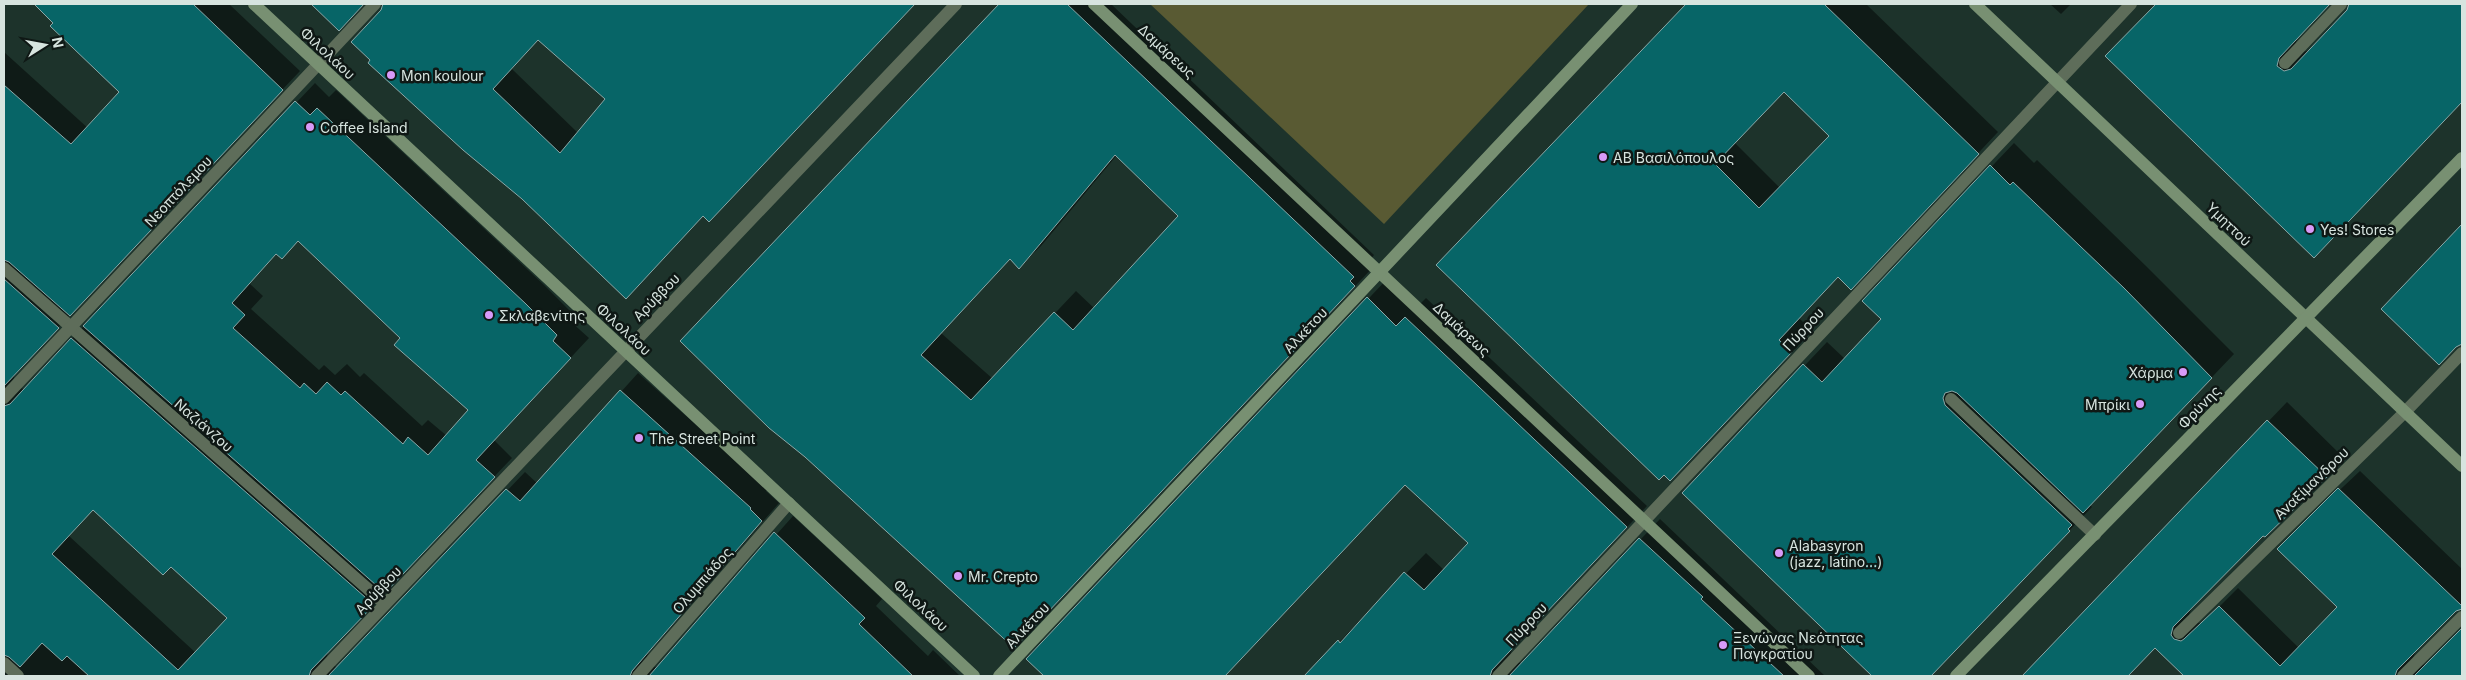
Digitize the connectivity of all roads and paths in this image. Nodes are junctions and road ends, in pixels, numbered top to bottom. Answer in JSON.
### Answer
{"nodes":[{"id":1,"x":254,"y":4,"type":"edge"},
{"id":2,"x":375,"y":4,"type":"edge"},
{"id":3,"x":956,"y":4,"type":"edge"},
{"id":4,"x":1094,"y":4,"type":"edge"},
{"id":5,"x":1632,"y":4,"type":"edge"},
{"id":6,"x":1975,"y":4,"type":"edge"},
{"id":7,"x":2132,"y":4,"type":"edge"},
{"id":8,"x":2341,"y":4,"type":"edge"},
{"id":9,"x":2285,"y":63,"type":"dead end"},
{"id":10,"x":318,"y":65,"type":"junction"},
{"id":11,"x":2057,"y":81,"type":"junction"},
{"id":12,"x":2462,"y":158,"type":"edge"},
{"id":13,"x":4,"y":268,"type":"edge"},
{"id":14,"x":1380,"y":272,"type":"junction"},
{"id":15,"x":2306,"y":318,"type":"junction"},
{"id":16,"x":71,"y":328,"type":"junction"},
{"id":17,"x":625,"y":351,"type":"junction"},
{"id":18,"x":2462,"y":353,"type":"edge"},
{"id":19,"x":4,"y":398,"type":"edge"},
{"id":20,"x":1951,"y":399,"type":"dead end"},
{"id":21,"x":2405,"y":412,"type":"junction"},
{"id":22,"x":2462,"y":466,"type":"edge"},
{"id":23,"x":789,"y":503,"type":"junction"},
{"id":24,"x":1644,"y":521,"type":"junction"},
{"id":25,"x":2094,"y":535,"type":"junction"},
{"id":26,"x":385,"y":604,"type":"junction"},
{"id":27,"x":2462,"y":617,"type":"edge"},
{"id":28,"x":2179,"y":633,"type":"dead end"},
{"id":29,"x":4,"y":662,"type":"edge"},
{"id":30,"x":18,"y":676,"type":"edge"},
{"id":31,"x":317,"y":676,"type":"edge"},
{"id":32,"x":638,"y":676,"type":"edge"},
{"id":33,"x":974,"y":676,"type":"edge"},
{"id":34,"x":999,"y":676,"type":"edge"},
{"id":35,"x":1498,"y":676,"type":"edge"},
{"id":36,"x":1809,"y":676,"type":"edge"},
{"id":37,"x":1956,"y":676,"type":"edge"},
{"id":38,"x":2403,"y":676,"type":"edge"}],
"edges":[{"from":1,"to":10,"type":"street","name":"Φιλολάου"},
{"from":2,"to":10,"type":"street","name":"Νεοπτόλεμου"},
{"from":3,"to":17,"type":"street","name":"Αρύββου"},
{"from":4,"to":14,"type":"street","name":"Δαμάρεως"},
{"from":5,"to":14,"type":"street","name":"Αλκέτου"},
{"from":6,"to":11,"type":"street","name":"Υμηττού"},
{"from":7,"to":11,"type":"street","name":"Πύρρου"},
{"from":8,"to":9,"type":"street"},
{"from":10,"to":16,"type":"street","name":"Νεοπτόλεμου"},
{"from":10,"to":17,"type":"street","name":"Φιλολάου"},
{"from":11,"to":15,"type":"street","name":"Υμηττού"},
{"from":11,"to":24,"type":"street","name":"Πύρρου"},
{"from":12,"to":15,"type":"street","name":"Φρύνης"},
{"from":13,"to":16,"type":"street","name":"Ναζιάνζου"},
{"from":14,"to":24,"type":"street","name":"Δαμάρεως"},
{"from":14,"to":34,"type":"street","name":"Αλκέτου"},
{"from":15,"to":21,"type":"street","name":"Υμηττού"},
{"from":15,"to":25,"type":"street","name":"Φρύνης"},
{"from":16,"to":19,"type":"street","name":"Νεοπτόλεμου"},
{"from":16,"to":26,"type":"street","name":"Ναζιάνζου"},
{"from":17,"to":23,"type":"street","name":"Φιλολάου"},
{"from":17,"to":26,"type":"street","name":"Αρύββου"},
{"from":18,"to":21,"type":"street","name":"Αναξίμανδρου"},
{"from":20,"to":25,"type":"street"},
{"from":21,"to":22,"type":"street","name":"Υμηττού"},
{"from":21,"to":28,"type":"street","name":"Αναξίμανδρου"},
{"from":23,"to":32,"type":"street","name":"Ολυμπιάδος"},
{"from":23,"to":33,"type":"street","name":"Φιλολάου"},
{"from":24,"to":35,"type":"street","name":"Πύρρου"},
{"from":24,"to":36,"type":"street","name":"Δαμάρεως"},
{"from":25,"to":37,"type":"street","name":"Φρύνης"},
{"from":26,"to":31,"type":"street","name":"Αρύββου"},
{"from":27,"to":38,"type":"street"},
{"from":29,"to":30,"type":"street"}]}
